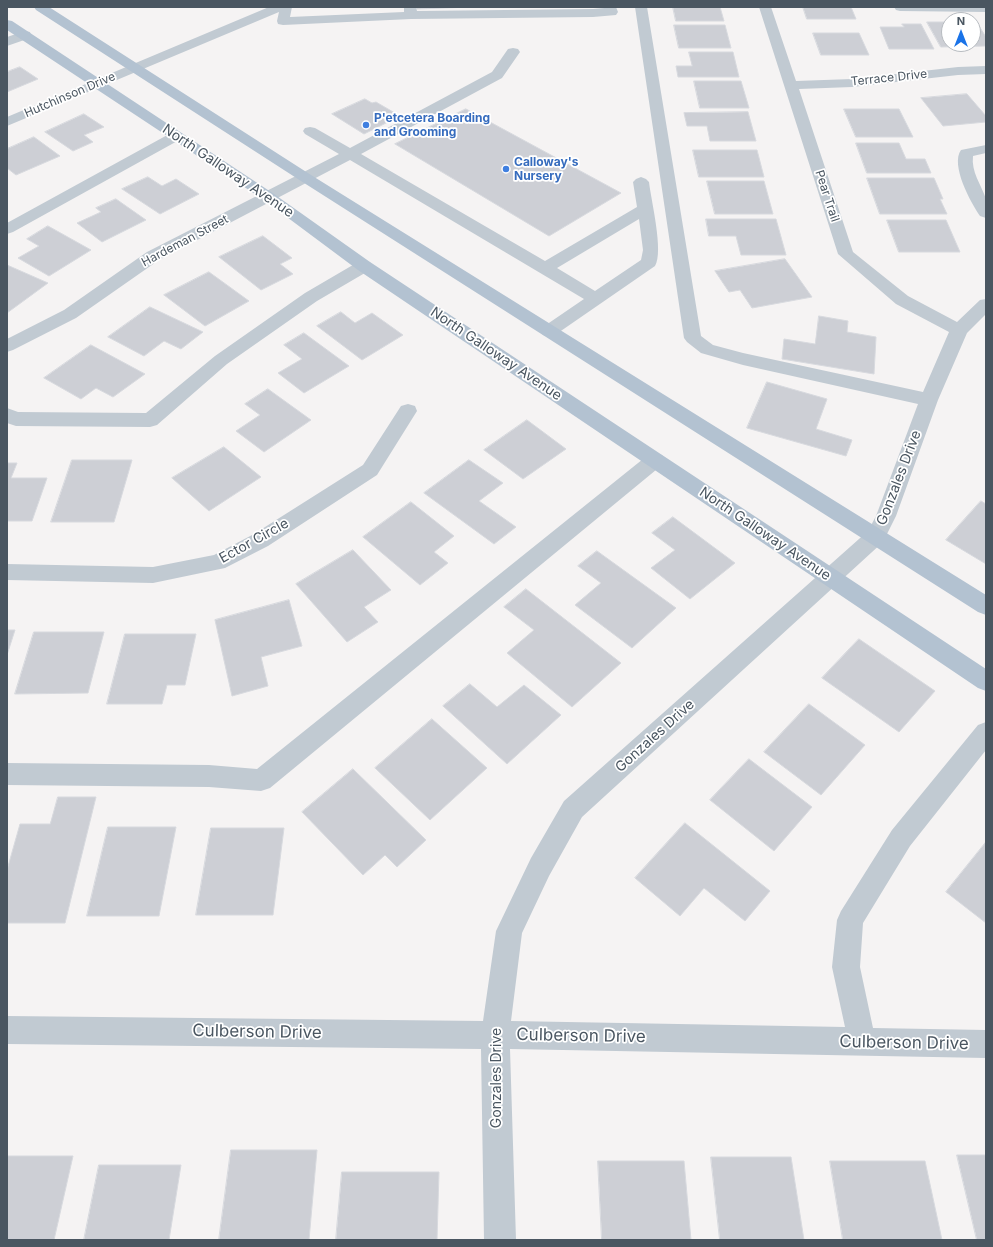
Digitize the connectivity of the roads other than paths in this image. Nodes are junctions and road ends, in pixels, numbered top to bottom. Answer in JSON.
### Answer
{"nodes":[{"id":1,"x":40,"y":7,"type":"edge"},
{"id":2,"x":280,"y":7,"type":"edge"},
{"id":3,"x":286,"y":7,"type":"edge"},
{"id":4,"x":610,"y":7,"type":"edge"},
{"id":5,"x":641,"y":7,"type":"edge"},
{"id":6,"x":765,"y":7,"type":"edge"},
{"id":7,"x":900,"y":7,"type":"edge"},
{"id":8,"x":986,"y":8,"type":"edge"},
{"id":9,"x":411,"y":11,"type":"edge"},
{"id":10,"x":7,"y":24,"type":"edge"},
{"id":11,"x":24,"y":35,"type":"junction"},
{"id":12,"x":7,"y":42,"type":"edge"},
{"id":13,"x":513,"y":52,"type":"dead end"},
{"id":14,"x":133,"y":68,"type":"junction"},
{"id":15,"x":986,"y":70,"type":"edge"},
{"id":16,"x":98,"y":83,"type":"junction"},
{"id":17,"x":791,"y":86,"type":"junction"},
{"id":18,"x":7,"y":122,"type":"edge"},
{"id":19,"x":310,"y":131,"type":"dead end"},
{"id":20,"x":176,"y":136,"type":"junction"},
{"id":21,"x":986,"y":149,"type":"edge"},
{"id":22,"x":349,"y":155,"type":"junction"},
{"id":23,"x":306,"y":178,"type":"junction"},
{"id":24,"x":641,"y":182,"type":"dead end"},
{"id":25,"x":269,"y":197,"type":"junction"},
{"id":26,"x":645,"y":209,"type":"junction"},
{"id":27,"x":986,"y":213,"type":"edge"},
{"id":28,"x":7,"y":229,"type":"edge"},
{"id":29,"x":364,"y":266,"type":"junction"},
{"id":30,"x":545,"y":268,"type":"junction"},
{"id":31,"x":596,"y":299,"type":"junction"},
{"id":32,"x":986,"y":304,"type":"edge"},
{"id":33,"x":959,"y":330,"type":"junction"},
{"id":34,"x":549,"y":331,"type":"junction"},
{"id":35,"x":7,"y":346,"type":"edge"},
{"id":36,"x":930,"y":400,"type":"junction"},
{"id":37,"x":408,"y":411,"type":"dead end"},
{"id":38,"x":7,"y":415,"type":"edge"},
{"id":39,"x":655,"y":460,"type":"junction"},
{"id":40,"x":876,"y":536,"type":"junction"},
{"id":41,"x":7,"y":572,"type":"edge"},
{"id":42,"x":831,"y":578,"type":"junction"},
{"id":43,"x":986,"y":606,"type":"edge"},
{"id":44,"x":986,"y":681,"type":"edge"},
{"id":45,"x":986,"y":732,"type":"edge"},
{"id":46,"x":7,"y":774,"type":"edge"},
{"id":47,"x":7,"y":1030,"type":"edge"},
{"id":48,"x":495,"y":1035,"type":"junction"},
{"id":49,"x":862,"y":1042,"type":"junction"},
{"id":50,"x":986,"y":1044,"type":"edge"},
{"id":51,"x":500,"y":1240,"type":"edge"}],
"edges":[{"from":1,"to":14,"type":"main road"},
{"from":2,"to":14,"type":"street","name":"Hutchinson Drive"},
{"from":3,"to":9,"type":"street"},
{"from":4,"to":9,"type":"street"},
{"from":5,"to":36,"type":"street"},
{"from":6,"to":17,"type":"street","name":"Pear Trail"},
{"from":7,"to":8,"type":"street"},
{"from":10,"to":11,"type":"main road","name":"North Galloway Avenue"},
{"from":11,"to":12,"type":"street"},
{"from":11,"to":16,"type":"main road","name":"North Galloway Avenue"},
{"from":13,"to":22,"type":"street","name":"Hardeman Street"},
{"from":14,"to":16,"type":"street","name":"Hutchinson Drive"},
{"from":14,"to":23,"type":"main road"},
{"from":15,"to":17,"type":"street","name":"Terrace Drive"},
{"from":16,"to":18,"type":"street","name":"Hutchinson Drive"},
{"from":16,"to":20,"type":"main road","name":"North Galloway Avenue"},
{"from":17,"to":33,"type":"street","name":"Pear Trail"},
{"from":19,"to":22,"type":"street"},
{"from":20,"to":25,"type":"main road","name":"North Galloway Avenue"},
{"from":20,"to":28,"type":"street"},
{"from":21,"to":27,"type":"street"},
{"from":22,"to":23,"type":"street","name":"Hardeman Street"},
{"from":22,"to":30,"type":"street"},
{"from":23,"to":25,"type":"street","name":"Hardeman Street"},
{"from":23,"to":34,"type":"main road"},
{"from":24,"to":26,"type":"street"},
{"from":25,"to":29,"type":"main road","name":"North Galloway Avenue"},
{"from":25,"to":35,"type":"street","name":"Hardeman Street"},
{"from":26,"to":30,"type":"street"},
{"from":26,"to":31,"type":"street"},
{"from":29,"to":38,"type":"street"},
{"from":29,"to":39,"type":"main road","name":"North Galloway Avenue"},
{"from":30,"to":31,"type":"street"},
{"from":31,"to":34,"type":"street"},
{"from":32,"to":33,"type":"street","name":"Gonzales Drive"},
{"from":33,"to":36,"type":"street","name":"Gonzales Drive"},
{"from":34,"to":40,"type":"main road"},
{"from":36,"to":40,"type":"street","name":"Gonzales Drive"},
{"from":37,"to":41,"type":"street","name":"Ector Circle"},
{"from":39,"to":42,"type":"main road","name":"North Galloway Avenue"},
{"from":39,"to":46,"type":"street"},
{"from":40,"to":42,"type":"street","name":"Gonzales Drive"},
{"from":40,"to":43,"type":"main road"},
{"from":42,"to":44,"type":"main road","name":"North Galloway Avenue"},
{"from":42,"to":48,"type":"street","name":"Gonzales Drive"},
{"from":45,"to":49,"type":"street"},
{"from":47,"to":48,"type":"street","name":"Culberson Drive"},
{"from":48,"to":49,"type":"street","name":"Culberson Drive"},
{"from":48,"to":51,"type":"street","name":"Gonzales Drive"},
{"from":49,"to":50,"type":"street","name":"Culberson Drive"}]}
